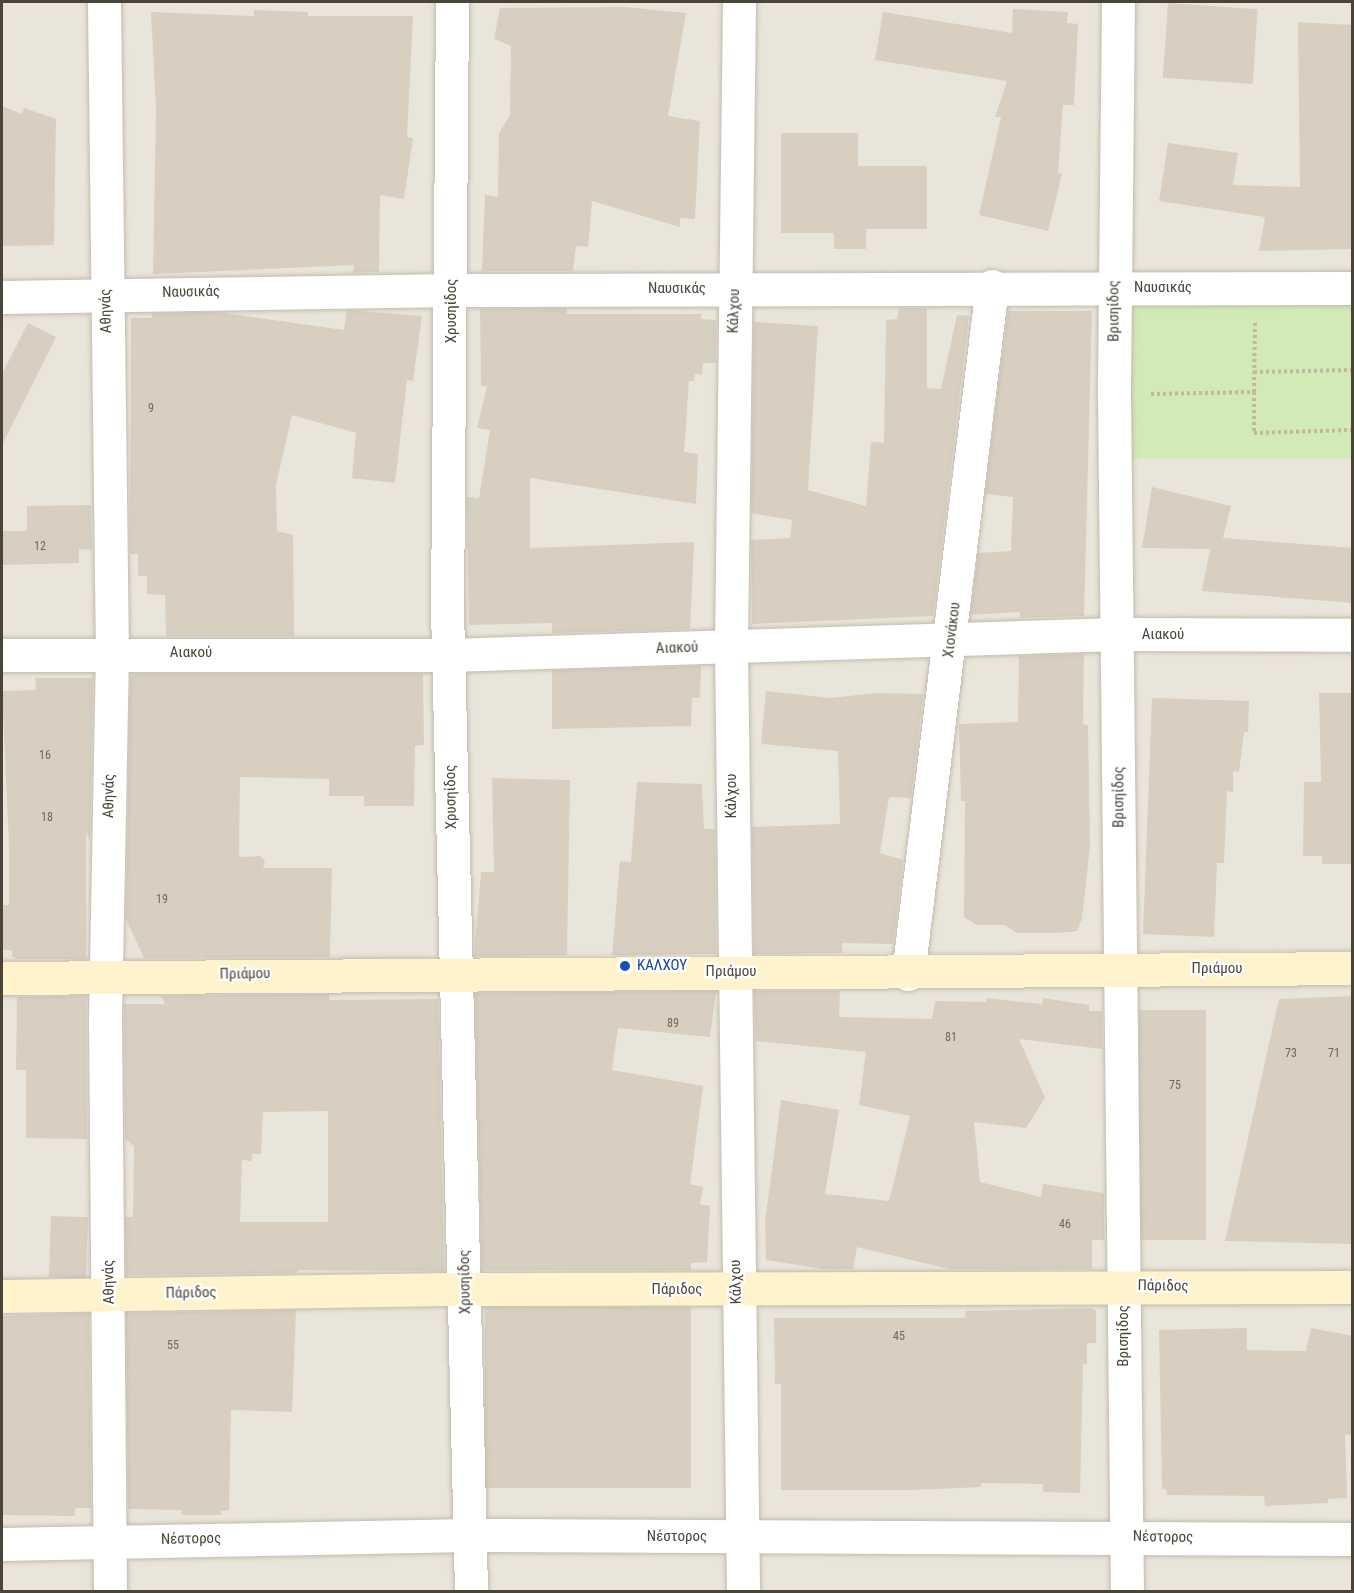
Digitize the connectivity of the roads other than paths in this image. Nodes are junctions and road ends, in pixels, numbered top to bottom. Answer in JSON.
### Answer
{"nodes":[{"id":1,"x":104,"y":2,"type":"edge"},
{"id":2,"x":452,"y":2,"type":"edge"},
{"id":3,"x":739,"y":2,"type":"edge"},
{"id":4,"x":1118,"y":2,"type":"edge"},
{"id":5,"x":992,"y":286,"type":"junction"},
{"id":6,"x":1114,"y":288,"type":"junction"},
{"id":7,"x":1353,"y":288,"type":"edge"},
{"id":8,"x":735,"y":289,"type":"junction"},
{"id":9,"x":453,"y":290,"type":"junction"},
{"id":10,"x":106,"y":293,"type":"junction"},
{"id":11,"x":2,"y":297,"type":"edge"},
{"id":12,"x":1117,"y":634,"type":"junction"},
{"id":13,"x":1353,"y":635,"type":"edge"},
{"id":14,"x":951,"y":638,"type":"junction"},
{"id":15,"x":731,"y":646,"type":"junction"},
{"id":16,"x":112,"y":653,"type":"junction"},
{"id":17,"x":2,"y":655,"type":"edge"},
{"id":18,"x":448,"y":655,"type":"junction"},
{"id":19,"x":1353,"y":968,"type":"edge"},
{"id":20,"x":1119,"y":969,"type":"junction"},
{"id":21,"x":733,"y":971,"type":"junction"},
{"id":22,"x":454,"y":973,"type":"junction"},
{"id":23,"x":908,"y":974,"type":"junction"},
{"id":24,"x":105,"y":976,"type":"junction"},
{"id":25,"x":2,"y":978,"type":"edge"},
{"id":26,"x":1124,"y":1285,"type":"junction"},
{"id":27,"x":1353,"y":1287,"type":"edge"},
{"id":28,"x":465,"y":1289,"type":"junction"},
{"id":29,"x":736,"y":1290,"type":"junction"},
{"id":30,"x":109,"y":1295,"type":"junction"},
{"id":31,"x":2,"y":1296,"type":"edge"},
{"id":32,"x":470,"y":1535,"type":"junction"},
{"id":33,"x":742,"y":1537,"type":"junction"},
{"id":34,"x":1126,"y":1537,"type":"junction"},
{"id":35,"x":1353,"y":1539,"type":"edge"},
{"id":36,"x":110,"y":1540,"type":"junction"},
{"id":37,"x":2,"y":1544,"type":"edge"},
{"id":38,"x":110,"y":1592,"type":"edge"},
{"id":39,"x":471,"y":1592,"type":"edge"},
{"id":40,"x":743,"y":1592,"type":"edge"},
{"id":41,"x":1127,"y":1592,"type":"edge"}],
"edges":[{"from":1,"to":10,"type":"street","name":"Αθηνάς"},
{"from":2,"to":9,"type":"street","name":"Χρυσηίδος"},
{"from":3,"to":8,"type":"street","name":"Κάλχου"},
{"from":4,"to":6,"type":"street","name":"Βρισηίδος"},
{"from":5,"to":6,"type":"street","name":"Ναυσικάς"},
{"from":5,"to":8,"type":"street","name":"Ναυσικάς"},
{"from":5,"to":14,"type":"street","name":"Χιονάκου"},
{"from":6,"to":7,"type":"street","name":"Ναυσικάς"},
{"from":6,"to":12,"type":"street","name":"Βρισηίδος"},
{"from":8,"to":9,"type":"street","name":"Ναυσικάς"},
{"from":8,"to":15,"type":"street","name":"Κάλχου"},
{"from":9,"to":10,"type":"street","name":"Ναυσικάς"},
{"from":9,"to":18,"type":"street","name":"Χρυσηίδος"},
{"from":10,"to":11,"type":"street","name":"Ναυσικάς"},
{"from":10,"to":16,"type":"street","name":"Αθηνάς"},
{"from":12,"to":13,"type":"street","name":"Αιακού"},
{"from":12,"to":14,"type":"street","name":"Αιακού"},
{"from":12,"to":20,"type":"street","name":"Βρισηίδος"},
{"from":14,"to":15,"type":"street","name":"Αιακού"},
{"from":14,"to":23,"type":"street","name":"Χιονάκου"},
{"from":15,"to":18,"type":"street","name":"Αιακού"},
{"from":15,"to":21,"type":"street","name":"Κάλχου"},
{"from":16,"to":17,"type":"street","name":"Αιακού"},
{"from":16,"to":18,"type":"street","name":"Αιακού"},
{"from":16,"to":24,"type":"street","name":"Αθηνάς"},
{"from":18,"to":22,"type":"street","name":"Χρυσηίδος"},
{"from":19,"to":20,"type":"street","name":"Πριάμου"},
{"from":20,"to":23,"type":"street","name":"Πριάμου"},
{"from":20,"to":26,"type":"street","name":"Βρισηίδος"},
{"from":21,"to":22,"type":"street","name":"Πριάμου"},
{"from":21,"to":23,"type":"street","name":"Πριάμου"},
{"from":21,"to":29,"type":"street","name":"Κάλχου"},
{"from":22,"to":24,"type":"street","name":"Πριάμου"},
{"from":22,"to":28,"type":"street","name":"Χρυσηίδος"},
{"from":24,"to":25,"type":"street","name":"Πριάμου"},
{"from":24,"to":30,"type":"street","name":"Αθηνάς"},
{"from":26,"to":27,"type":"street","name":"Πάριδος"},
{"from":26,"to":29,"type":"street","name":"Πάριδος"},
{"from":26,"to":34,"type":"street","name":"Βρισηίδος"},
{"from":28,"to":29,"type":"street","name":"Πάριδος"},
{"from":28,"to":30,"type":"street","name":"Πάριδος"},
{"from":28,"to":32,"type":"street","name":"Χρυσηίδος"},
{"from":29,"to":33,"type":"street","name":"Κάλχου"},
{"from":30,"to":31,"type":"street","name":"Πάριδος"},
{"from":30,"to":36,"type":"street","name":"Αθηνάς"},
{"from":32,"to":33,"type":"street","name":"Νέστορος"},
{"from":32,"to":36,"type":"street","name":"Νέστορος"},
{"from":32,"to":39,"type":"street","name":"Χρυσηίδος"},
{"from":33,"to":34,"type":"street","name":"Νέστορος"},
{"from":33,"to":40,"type":"street","name":"Κάλχου"},
{"from":34,"to":35,"type":"street","name":"Νέστορος"},
{"from":34,"to":41,"type":"street","name":"Βρισηίδος"},
{"from":36,"to":37,"type":"street","name":"Νέστορος"},
{"from":36,"to":38,"type":"street","name":"Αθηνάς"}]}
